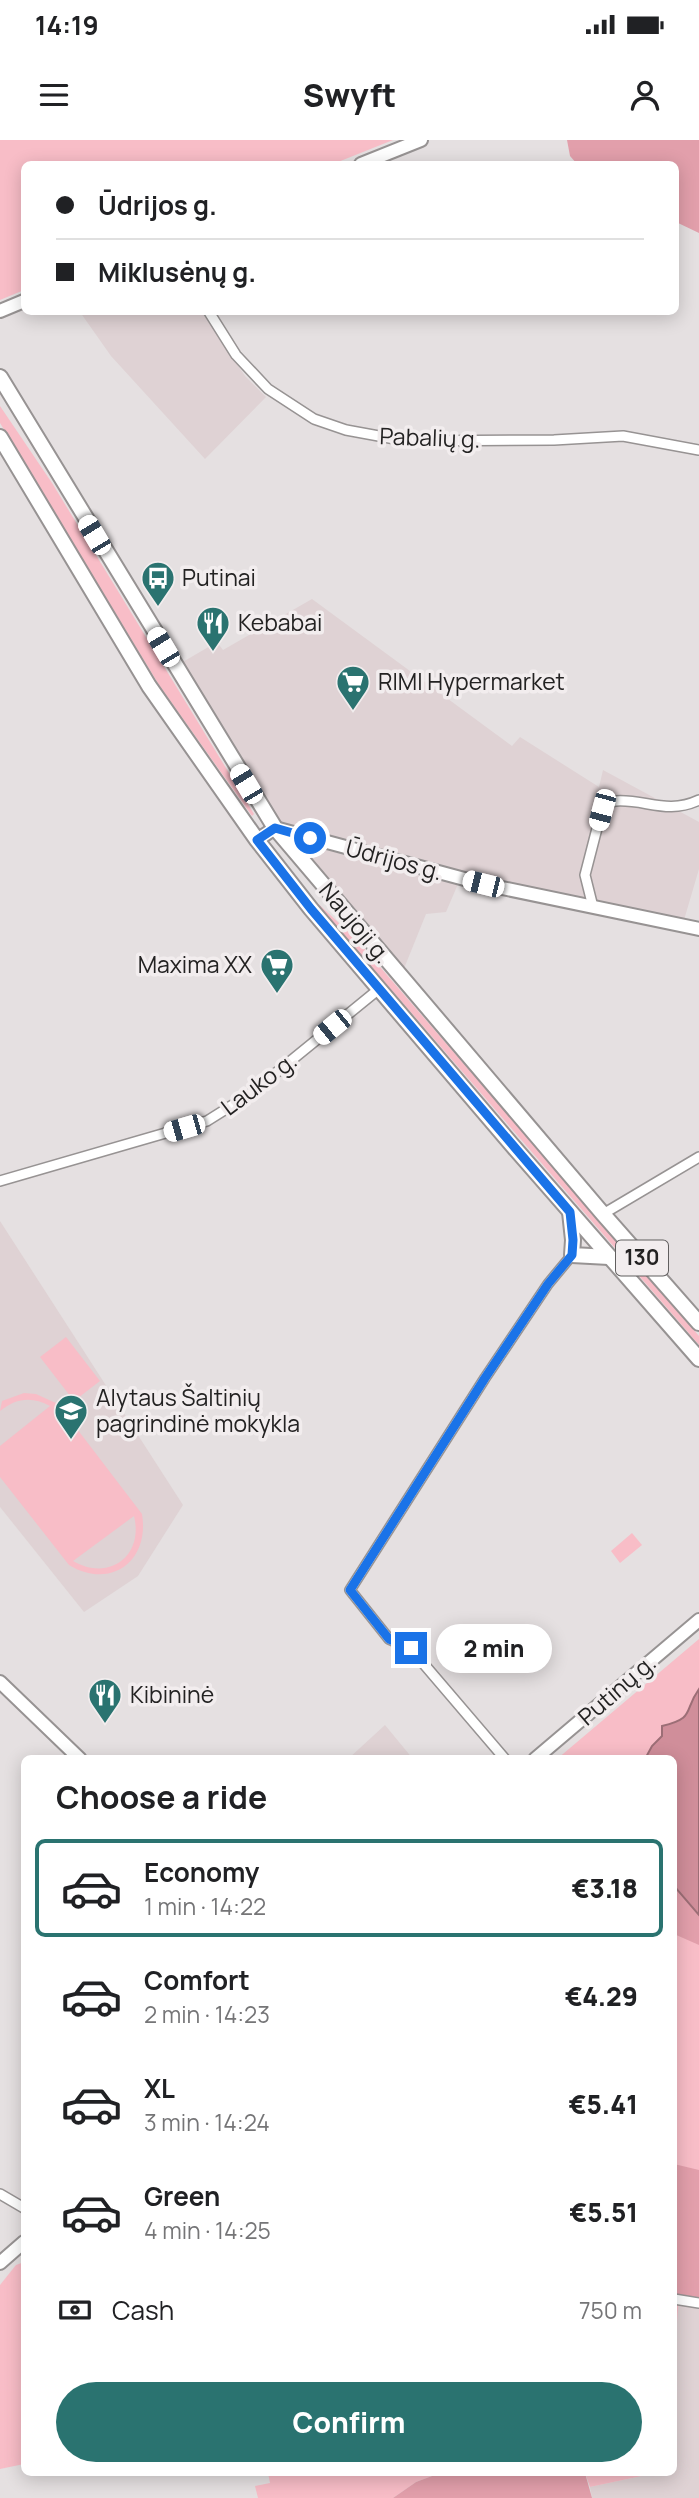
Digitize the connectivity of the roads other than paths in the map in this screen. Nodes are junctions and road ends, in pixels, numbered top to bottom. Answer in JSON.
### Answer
{"nodes":[{"id":1,"x":421,"y":140,"type":"edge"},
{"id":2,"x":368,"y":161,"type":"edge"},
{"id":3,"x":21,"y":302,"type":"edge"},
{"id":4,"x":0,"y":311,"type":"edge"},
{"id":5,"x":211,"y":315,"type":"edge"},
{"id":6,"x":0,"y":377,"type":"edge"},
{"id":7,"x":0,"y":437,"type":"edge"},
{"id":8,"x":699,"y":450,"type":"edge"},
{"id":9,"x":699,"y":800,"type":"edge"},
{"id":10,"x":275,"y":828,"type":"junction"},
{"id":11,"x":257,"y":840,"type":"junction"},
{"id":12,"x":593,"y":907,"type":"junction"},
{"id":13,"x":699,"y":929,"type":"edge"},
{"id":14,"x":379,"y":989,"type":"junction"},
{"id":15,"x":699,"y":1157,"type":"edge"},
{"id":16,"x":0,"y":1181,"type":"edge"},
{"id":17,"x":570,"y":1212,"type":"junction"},
{"id":18,"x":603,"y":1214,"type":"junction"},
{"id":19,"x":572,"y":1255,"type":"junction"},
{"id":20,"x":610,"y":1257,"type":"junction"},
{"id":21,"x":699,"y":1323,"type":"edge"},
{"id":22,"x":699,"y":1359,"type":"edge"},
{"id":23,"x":699,"y":1620,"type":"edge"},
{"id":24,"x":0,"y":1682,"type":"edge"},
{"id":25,"x":76,"y":1755,"type":"edge"},
{"id":26,"x":502,"y":1755,"type":"edge"},
{"id":27,"x":540,"y":1755,"type":"edge"},
{"id":28,"x":0,"y":2194,"type":"edge"},
{"id":29,"x":21,"y":2206,"type":"edge"},
{"id":30,"x":21,"y":2245,"type":"edge"},
{"id":31,"x":14,"y":2252,"type":"junction"},
{"id":32,"x":0,"y":2263,"type":"edge"},
{"id":33,"x":0,"y":2275,"type":"edge"},
{"id":34,"x":677,"y":2299,"type":"edge"},
{"id":35,"x":699,"y":2303,"type":"edge"}],
"edges":[{"from":1,"to":2,"type":"main road"},
{"from":3,"to":4,"type":"main road"},
{"from":5,"to":8,"type":"street","name":"Pabalių g."},
{"from":6,"to":10,"type":"main road","name":"Naujoji g.","number":"130"},
{"from":7,"to":11,"type":"main road","name":"Naujoji g.","number":"130"},
{"from":9,"to":12,"type":"street"},
{"from":10,"to":11,"type":"main road"},
{"from":10,"to":12,"type":"main road","name":"Ūdrijos g."},
{"from":10,"to":18,"type":"main road","name":"Naujoji g.","number":"130"},
{"from":11,"to":14,"type":"main road","name":"Naujoji g.","number":"130"},
{"from":12,"to":13,"type":"main road","name":"Ūdrijos g."},
{"from":14,"to":16,"type":"street","name":"Lauko g."},
{"from":14,"to":17,"type":"main road","name":"Naujoji g.","number":"130"},
{"from":15,"to":18,"type":"street"},
{"from":17,"to":19,"type":"main road"},
{"from":17,"to":20,"type":"main road","name":"Naujoji g.","number":"130"},
{"from":18,"to":21,"type":"main road","name":"Naujoji g.","number":"130"},
{"from":19,"to":20,"type":"main road"},
{"from":19,"to":26,"type":"street"},
{"from":20,"to":22,"type":"main road","name":"Naujoji g.","number":"130"},
{"from":23,"to":27,"type":"main road","name":"Putinų g."},
{"from":24,"to":25,"type":"main road"},
{"from":28,"to":29,"type":"street"},
{"from":30,"to":31,"type":"main road"},
{"from":31,"to":32,"type":"main road"},
{"from":31,"to":33,"type":"main road"},
{"from":34,"to":35,"type":"street"}]}
